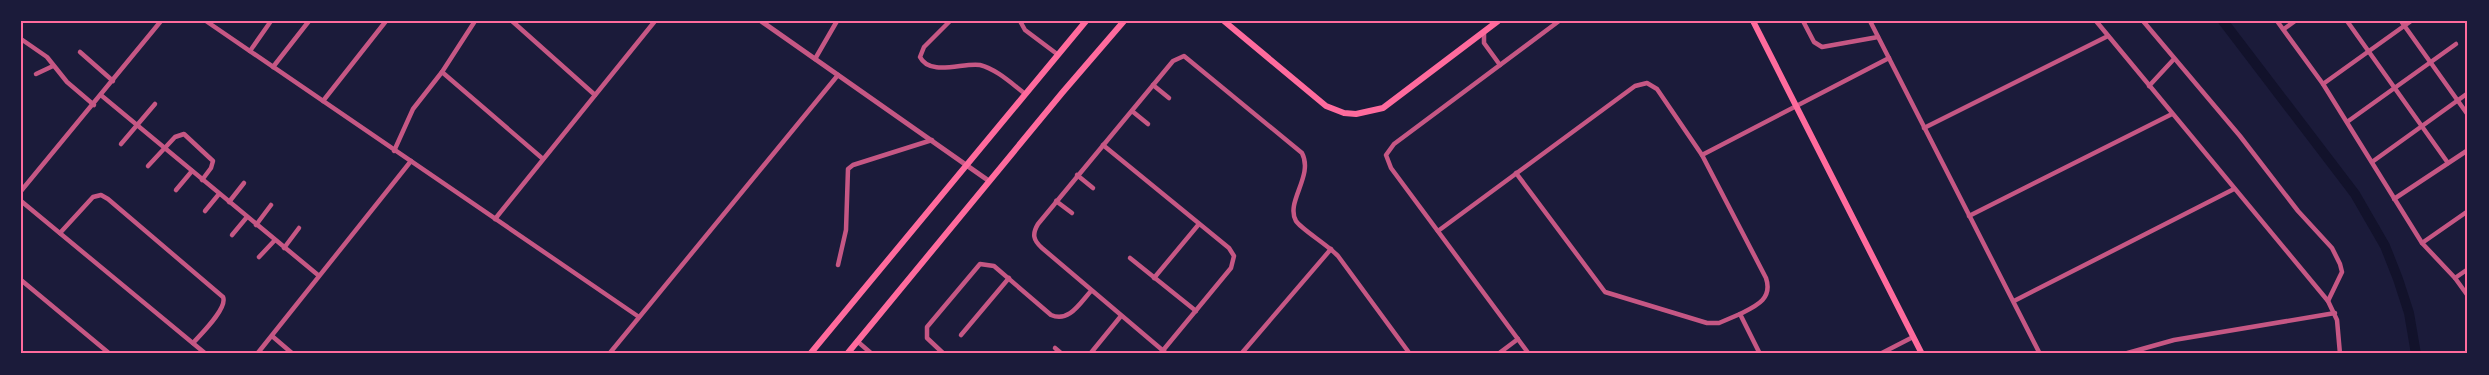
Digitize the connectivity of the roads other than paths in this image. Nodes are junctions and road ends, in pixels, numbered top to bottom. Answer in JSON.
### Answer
{"nodes":[{"id":1,"x":161,"y":21,"type":"edge"},
{"id":2,"x":206,"y":21,"type":"edge"},
{"id":3,"x":271,"y":21,"type":"edge"},
{"id":4,"x":310,"y":21,"type":"edge"},
{"id":5,"x":386,"y":21,"type":"edge"},
{"id":6,"x":474,"y":21,"type":"edge"},
{"id":7,"x":512,"y":21,"type":"edge"},
{"id":8,"x":655,"y":21,"type":"edge"},
{"id":9,"x":761,"y":21,"type":"edge"},
{"id":10,"x":837,"y":21,"type":"edge"},
{"id":11,"x":950,"y":21,"type":"edge"},
{"id":12,"x":1020,"y":21,"type":"edge"},
{"id":13,"x":1086,"y":21,"type":"edge"},
{"id":14,"x":1124,"y":21,"type":"edge"},
{"id":15,"x":1224,"y":21,"type":"edge"},
{"id":16,"x":1498,"y":21,"type":"edge"},
{"id":17,"x":1559,"y":21,"type":"edge"},
{"id":18,"x":1753,"y":21,"type":"edge"},
{"id":19,"x":1804,"y":21,"type":"edge"},
{"id":20,"x":1870,"y":21,"type":"edge"},
{"id":21,"x":2096,"y":21,"type":"edge"},
{"id":22,"x":2143,"y":21,"type":"edge"},
{"id":23,"x":2277,"y":21,"type":"edge"},
{"id":24,"x":2295,"y":21,"type":"edge"},
{"id":25,"x":2347,"y":21,"type":"edge"},
{"id":26,"x":2401,"y":21,"type":"edge"},
{"id":27,"x":2411,"y":21,"type":"edge"},
{"id":28,"x":2404,"y":26,"type":"junction"},
{"id":29,"x":2284,"y":29,"type":"junction"},
{"id":30,"x":1484,"y":32,"type":"junction"},
{"id":31,"x":2108,"y":36,"type":"junction"},
{"id":32,"x":1878,"y":37,"type":"junction"},
{"id":33,"x":1474,"y":40,"type":"junction"},
{"id":34,"x":22,"y":41,"type":"edge"},
{"id":35,"x":1484,"y":43,"type":"junction"},
{"id":36,"x":2456,"y":44,"type":"dead end"},
{"id":37,"x":250,"y":51,"type":"junction"},
{"id":38,"x":80,"y":52,"type":"dead end"},
{"id":39,"x":2368,"y":52,"type":"junction"},
{"id":40,"x":1057,"y":54,"type":"junction"},
{"id":41,"x":1889,"y":58,"type":"junction"},
{"id":42,"x":815,"y":59,"type":"junction"},
{"id":43,"x":2174,"y":59,"type":"junction"},
{"id":44,"x":2431,"y":63,"type":"junction"},
{"id":45,"x":1500,"y":65,"type":"junction"},
{"id":46,"x":53,"y":66,"type":"junction"},
{"id":47,"x":273,"y":67,"type":"junction"},
{"id":48,"x":442,"y":72,"type":"junction"},
{"id":49,"x":36,"y":74,"type":"dead end"},
{"id":50,"x":838,"y":75,"type":"junction"},
{"id":51,"x":113,"y":81,"type":"junction"},
{"id":52,"x":2323,"y":84,"type":"junction"},
{"id":53,"x":1154,"y":85,"type":"junction"},
{"id":54,"x":2149,"y":86,"type":"junction"},
{"id":55,"x":2396,"y":88,"type":"junction"},
{"id":56,"x":1024,"y":93,"type":"junction"},
{"id":57,"x":2468,"y":93,"type":"edge"},
{"id":58,"x":596,"y":94,"type":"junction"},
{"id":59,"x":102,"y":96,"type":"junction"},
{"id":60,"x":1170,"y":98,"type":"dead end"},
{"id":61,"x":2458,"y":100,"type":"junction"},
{"id":62,"x":323,"y":101,"type":"junction"},
{"id":63,"x":155,"y":104,"type":"dead end"},
{"id":64,"x":94,"y":105,"type":"junction"},
{"id":65,"x":1796,"y":106,"type":"junction"},
{"id":66,"x":1132,"y":111,"type":"junction"},
{"id":67,"x":2172,"y":114,"type":"junction"},
{"id":68,"x":2468,"y":115,"type":"edge"},
{"id":69,"x":2347,"y":122,"type":"junction"},
{"id":70,"x":1148,"y":124,"type":"dead end"},
{"id":71,"x":137,"y":126,"type":"junction"},
{"id":72,"x":2422,"y":126,"type":"junction"},
{"id":73,"x":1924,"y":128,"type":"junction"},
{"id":74,"x":932,"y":140,"type":"junction"},
{"id":75,"x":121,"y":144,"type":"dead end"},
{"id":76,"x":1103,"y":145,"type":"junction"},
{"id":77,"x":165,"y":148,"type":"junction"},
{"id":78,"x":2468,"y":150,"type":"edge"},
{"id":79,"x":394,"y":151,"type":"junction"},
{"id":80,"x":1702,"y":155,"type":"junction"},
{"id":81,"x":543,"y":159,"type":"junction"},
{"id":82,"x":410,"y":161,"type":"junction"},
{"id":83,"x":2372,"y":162,"type":"junction"},
{"id":84,"x":2448,"y":163,"type":"junction"},
{"id":85,"x":966,"y":164,"type":"junction"},
{"id":86,"x":148,"y":166,"type":"dead end"},
{"id":87,"x":192,"y":171,"type":"junction"},
{"id":88,"x":1516,"y":173,"type":"junction"},
{"id":89,"x":1078,"y":175,"type":"junction"},
{"id":90,"x":202,"y":180,"type":"junction"},
{"id":91,"x":989,"y":181,"type":"junction"},
{"id":92,"x":244,"y":183,"type":"dead end"},
{"id":93,"x":1093,"y":188,"type":"dead end"},
{"id":94,"x":2234,"y":189,"type":"junction"},
{"id":95,"x":176,"y":190,"type":"dead end"},
{"id":96,"x":21,"y":191,"type":"edge"},
{"id":97,"x":219,"y":194,"type":"junction"},
{"id":98,"x":2394,"y":199,"type":"junction"},
{"id":99,"x":21,"y":201,"type":"edge"},
{"id":100,"x":1056,"y":201,"type":"junction"},
{"id":101,"x":229,"y":202,"type":"junction"},
{"id":102,"x":271,"y":204,"type":"dead end"},
{"id":103,"x":205,"y":211,"type":"dead end"},
{"id":104,"x":2468,"y":211,"type":"edge"},
{"id":105,"x":1072,"y":214,"type":"dead end"},
{"id":106,"x":247,"y":216,"type":"junction"},
{"id":107,"x":1969,"y":216,"type":"junction"},
{"id":108,"x":495,"y":219,"type":"junction"},
{"id":109,"x":1199,"y":224,"type":"junction"},
{"id":110,"x":256,"y":225,"type":"junction"},
{"id":111,"x":299,"y":228,"type":"dead end"},
{"id":112,"x":1438,"y":231,"type":"junction"},
{"id":113,"x":60,"y":233,"type":"junction"},
{"id":114,"x":232,"y":235,"type":"dead end"},
{"id":115,"x":275,"y":240,"type":"junction"},
{"id":116,"x":2422,"y":243,"type":"junction"},
{"id":117,"x":284,"y":248,"type":"junction"},
{"id":118,"x":1331,"y":249,"type":"junction"},
{"id":119,"x":259,"y":257,"type":"dead end"},
{"id":120,"x":1130,"y":258,"type":"dead end"},
{"id":121,"x":838,"y":265,"type":"dead end"},
{"id":122,"x":2468,"y":269,"type":"edge"},
{"id":123,"x":318,"y":275,"type":"junction"},
{"id":124,"x":1008,"y":278,"type":"junction"},
{"id":125,"x":1154,"y":278,"type":"junction"},
{"id":126,"x":2455,"y":278,"type":"junction"},
{"id":127,"x":21,"y":280,"type":"edge"},
{"id":128,"x":1091,"y":291,"type":"junction"},
{"id":129,"x":2468,"y":296,"type":"edge"},
{"id":130,"x":2014,"y":301,"type":"junction"},
{"id":131,"x":2328,"y":301,"type":"junction"},
{"id":132,"x":1196,"y":311,"type":"junction"},
{"id":133,"x":2334,"y":313,"type":"junction"},
{"id":134,"x":1740,"y":314,"type":"junction"},
{"id":135,"x":1122,"y":316,"type":"junction"},
{"id":136,"x":639,"y":317,"type":"junction"},
{"id":137,"x":961,"y":335,"type":"dead end"},
{"id":138,"x":272,"y":336,"type":"junction"},
{"id":139,"x":1913,"y":337,"type":"junction"},
{"id":140,"x":1518,"y":339,"type":"junction"},
{"id":141,"x":857,"y":341,"type":"junction"},
{"id":142,"x":193,"y":343,"type":"junction"},
{"id":143,"x":1055,"y":348,"type":"dead end"},
{"id":144,"x":1163,"y":353,"type":"edge"},
{"id":145,"x":110,"y":354,"type":"edge"},
{"id":146,"x":206,"y":354,"type":"edge"},
{"id":147,"x":257,"y":354,"type":"edge"},
{"id":148,"x":293,"y":354,"type":"edge"},
{"id":149,"x":609,"y":354,"type":"edge"},
{"id":150,"x":810,"y":354,"type":"edge"},
{"id":151,"x":847,"y":354,"type":"edge"},
{"id":152,"x":872,"y":354,"type":"edge"},
{"id":153,"x":944,"y":354,"type":"edge"},
{"id":154,"x":1062,"y":354,"type":"edge"},
{"id":155,"x":1090,"y":354,"type":"edge"},
{"id":156,"x":1241,"y":354,"type":"edge"},
{"id":157,"x":1410,"y":354,"type":"edge"},
{"id":158,"x":1498,"y":354,"type":"edge"},
{"id":159,"x":1529,"y":354,"type":"edge"},
{"id":160,"x":1760,"y":354,"type":"edge"},
{"id":161,"x":1880,"y":354,"type":"edge"},
{"id":162,"x":1922,"y":354,"type":"edge"},
{"id":163,"x":2040,"y":354,"type":"edge"},
{"id":164,"x":2124,"y":354,"type":"edge"},
{"id":165,"x":2340,"y":354,"type":"edge"}],
"edges":[{"from":1,"to":51,"type":"street"},
{"from":2,"to":37,"type":"street"},
{"from":3,"to":37,"type":"street"},
{"from":4,"to":47,"type":"street"},
{"from":5,"to":62,"type":"street"},
{"from":6,"to":48,"type":"street"},
{"from":7,"to":58,"type":"street"},
{"from":8,"to":58,"type":"street"},
{"from":9,"to":42,"type":"street"},
{"from":10,"to":42,"type":"street"},
{"from":11,"to":56,"type":"street"},
{"from":12,"to":40,"type":"street"},
{"from":13,"to":40,"type":"main road"},
{"from":14,"to":91,"type":"main road"},
{"from":15,"to":33,"type":"main road"},
{"from":16,"to":30,"type":"main road"},
{"from":17,"to":45,"type":"street"},
{"from":18,"to":65,"type":"main road"},
{"from":19,"to":32,"type":"street"},
{"from":20,"to":32,"type":"street"},
{"from":21,"to":31,"type":"street"},
{"from":22,"to":43,"type":"street"},
{"from":23,"to":29,"type":"street"},
{"from":24,"to":29,"type":"street"},
{"from":25,"to":39,"type":"street"},
{"from":26,"to":28,"type":"street"},
{"from":27,"to":28,"type":"street"},
{"from":28,"to":39,"type":"street"},
{"from":28,"to":44,"type":"street"},
{"from":29,"to":52,"type":"street"},
{"from":30,"to":33,"type":"main road"},
{"from":30,"to":35,"type":"street"},
{"from":31,"to":54,"type":"street"},
{"from":31,"to":73,"type":"street"},
{"from":32,"to":41,"type":"street"},
{"from":33,"to":35,"type":"street"},
{"from":34,"to":46,"type":"street"},
{"from":35,"to":45,"type":"street"},
{"from":36,"to":44,"type":"street"},
{"from":37,"to":47,"type":"street"},
{"from":38,"to":51,"type":"street"},
{"from":39,"to":52,"type":"street"},
{"from":39,"to":55,"type":"street"},
{"from":40,"to":56,"type":"main road"},
{"from":41,"to":65,"type":"street"},
{"from":41,"to":73,"type":"street"},
{"from":42,"to":50,"type":"street"},
{"from":43,"to":54,"type":"street"},
{"from":43,"to":131,"type":"street"},
{"from":44,"to":55,"type":"street"},
{"from":44,"to":61,"type":"street"},
{"from":45,"to":112,"type":"street"},
{"from":46,"to":49,"type":"street"},
{"from":46,"to":64,"type":"street"},
{"from":47,"to":62,"type":"street"},
{"from":48,"to":79,"type":"street"},
{"from":48,"to":81,"type":"street"},
{"from":50,"to":74,"type":"street"},
{"from":50,"to":136,"type":"street"},
{"from":51,"to":59,"type":"street"},
{"from":52,"to":69,"type":"street"},
{"from":53,"to":60,"type":"street"},
{"from":53,"to":66,"type":"street"},
{"from":53,"to":118,"type":"street"},
{"from":54,"to":67,"type":"street"},
{"from":55,"to":69,"type":"street"},
{"from":55,"to":72,"type":"street"},
{"from":56,"to":85,"type":"main road"},
{"from":57,"to":61,"type":"street"},
{"from":58,"to":81,"type":"street"},
{"from":59,"to":64,"type":"street"},
{"from":59,"to":71,"type":"street"},
{"from":61,"to":68,"type":"street"},
{"from":61,"to":72,"type":"street"},
{"from":62,"to":79,"type":"street"},
{"from":63,"to":71,"type":"street"},
{"from":64,"to":96,"type":"street"},
{"from":65,"to":80,"type":"street"},
{"from":65,"to":139,"type":"main road"},
{"from":66,"to":70,"type":"street"},
{"from":66,"to":76,"type":"street"},
{"from":67,"to":94,"type":"street"},
{"from":67,"to":107,"type":"street"},
{"from":69,"to":83,"type":"street"},
{"from":71,"to":75,"type":"street"},
{"from":71,"to":77,"type":"street"},
{"from":72,"to":83,"type":"street"},
{"from":72,"to":84,"type":"street"},
{"from":73,"to":107,"type":"street"},
{"from":74,"to":85,"type":"street"},
{"from":74,"to":121,"type":"street"},
{"from":76,"to":89,"type":"street"},
{"from":76,"to":109,"type":"street"},
{"from":77,"to":86,"type":"street"},
{"from":77,"to":87,"type":"street"},
{"from":77,"to":90,"type":"street"},
{"from":78,"to":84,"type":"street"},
{"from":79,"to":82,"type":"street"},
{"from":80,"to":88,"type":"street"},
{"from":80,"to":134,"type":"street"},
{"from":81,"to":108,"type":"street"},
{"from":82,"to":108,"type":"street"},
{"from":82,"to":123,"type":"street"},
{"from":83,"to":98,"type":"street"},
{"from":84,"to":98,"type":"street"},
{"from":85,"to":91,"type":"street"},
{"from":85,"to":150,"type":"main road"},
{"from":87,"to":90,"type":"street"},
{"from":87,"to":95,"type":"street"},
{"from":88,"to":112,"type":"street"},
{"from":88,"to":134,"type":"street"},
{"from":89,"to":93,"type":"street"},
{"from":89,"to":100,"type":"street"},
{"from":90,"to":97,"type":"street"},
{"from":91,"to":141,"type":"main road"},
{"from":92,"to":101,"type":"street"},
{"from":94,"to":130,"type":"street"},
{"from":94,"to":131,"type":"street"},
{"from":97,"to":101,"type":"street"},
{"from":97,"to":103,"type":"street"},
{"from":98,"to":116,"type":"street"},
{"from":99,"to":113,"type":"street"},
{"from":100,"to":105,"type":"street"},
{"from":100,"to":128,"type":"street"},
{"from":101,"to":106,"type":"street"},
{"from":102,"to":110,"type":"street"},
{"from":104,"to":116,"type":"street"},
{"from":106,"to":110,"type":"street"},
{"from":106,"to":114,"type":"street"},
{"from":107,"to":130,"type":"street"},
{"from":108,"to":136,"type":"street"},
{"from":109,"to":125,"type":"street"},
{"from":109,"to":132,"type":"street"},
{"from":110,"to":115,"type":"street"},
{"from":111,"to":117,"type":"street"},
{"from":112,"to":140,"type":"street"},
{"from":113,"to":142,"type":"street"},
{"from":113,"to":142,"type":"street"},
{"from":115,"to":117,"type":"street"},
{"from":115,"to":119,"type":"street"},
{"from":116,"to":126,"type":"street"},
{"from":117,"to":123,"type":"street"},
{"from":118,"to":156,"type":"street"},
{"from":118,"to":157,"type":"street"},
{"from":120,"to":125,"type":"street"},
{"from":122,"to":126,"type":"street"},
{"from":123,"to":138,"type":"street"},
{"from":124,"to":128,"type":"street"},
{"from":124,"to":137,"type":"street"},
{"from":124,"to":153,"type":"street"},
{"from":125,"to":132,"type":"street"},
{"from":126,"to":129,"type":"street"},
{"from":127,"to":145,"type":"street"},
{"from":128,"to":135,"type":"street"},
{"from":130,"to":163,"type":"street"},
{"from":131,"to":133,"type":"street"},
{"from":132,"to":144,"type":"street"},
{"from":133,"to":164,"type":"street"},
{"from":133,"to":165,"type":"street"},
{"from":134,"to":160,"type":"street"},
{"from":135,"to":144,"type":"street"},
{"from":135,"to":155,"type":"street"},
{"from":136,"to":149,"type":"street"},
{"from":138,"to":147,"type":"street"},
{"from":138,"to":148,"type":"street"},
{"from":139,"to":161,"type":"street"},
{"from":139,"to":162,"type":"main road"},
{"from":140,"to":158,"type":"street"},
{"from":140,"to":159,"type":"street"},
{"from":141,"to":151,"type":"main road"},
{"from":141,"to":152,"type":"street"},
{"from":142,"to":146,"type":"street"},
{"from":143,"to":154,"type":"street"}]}
